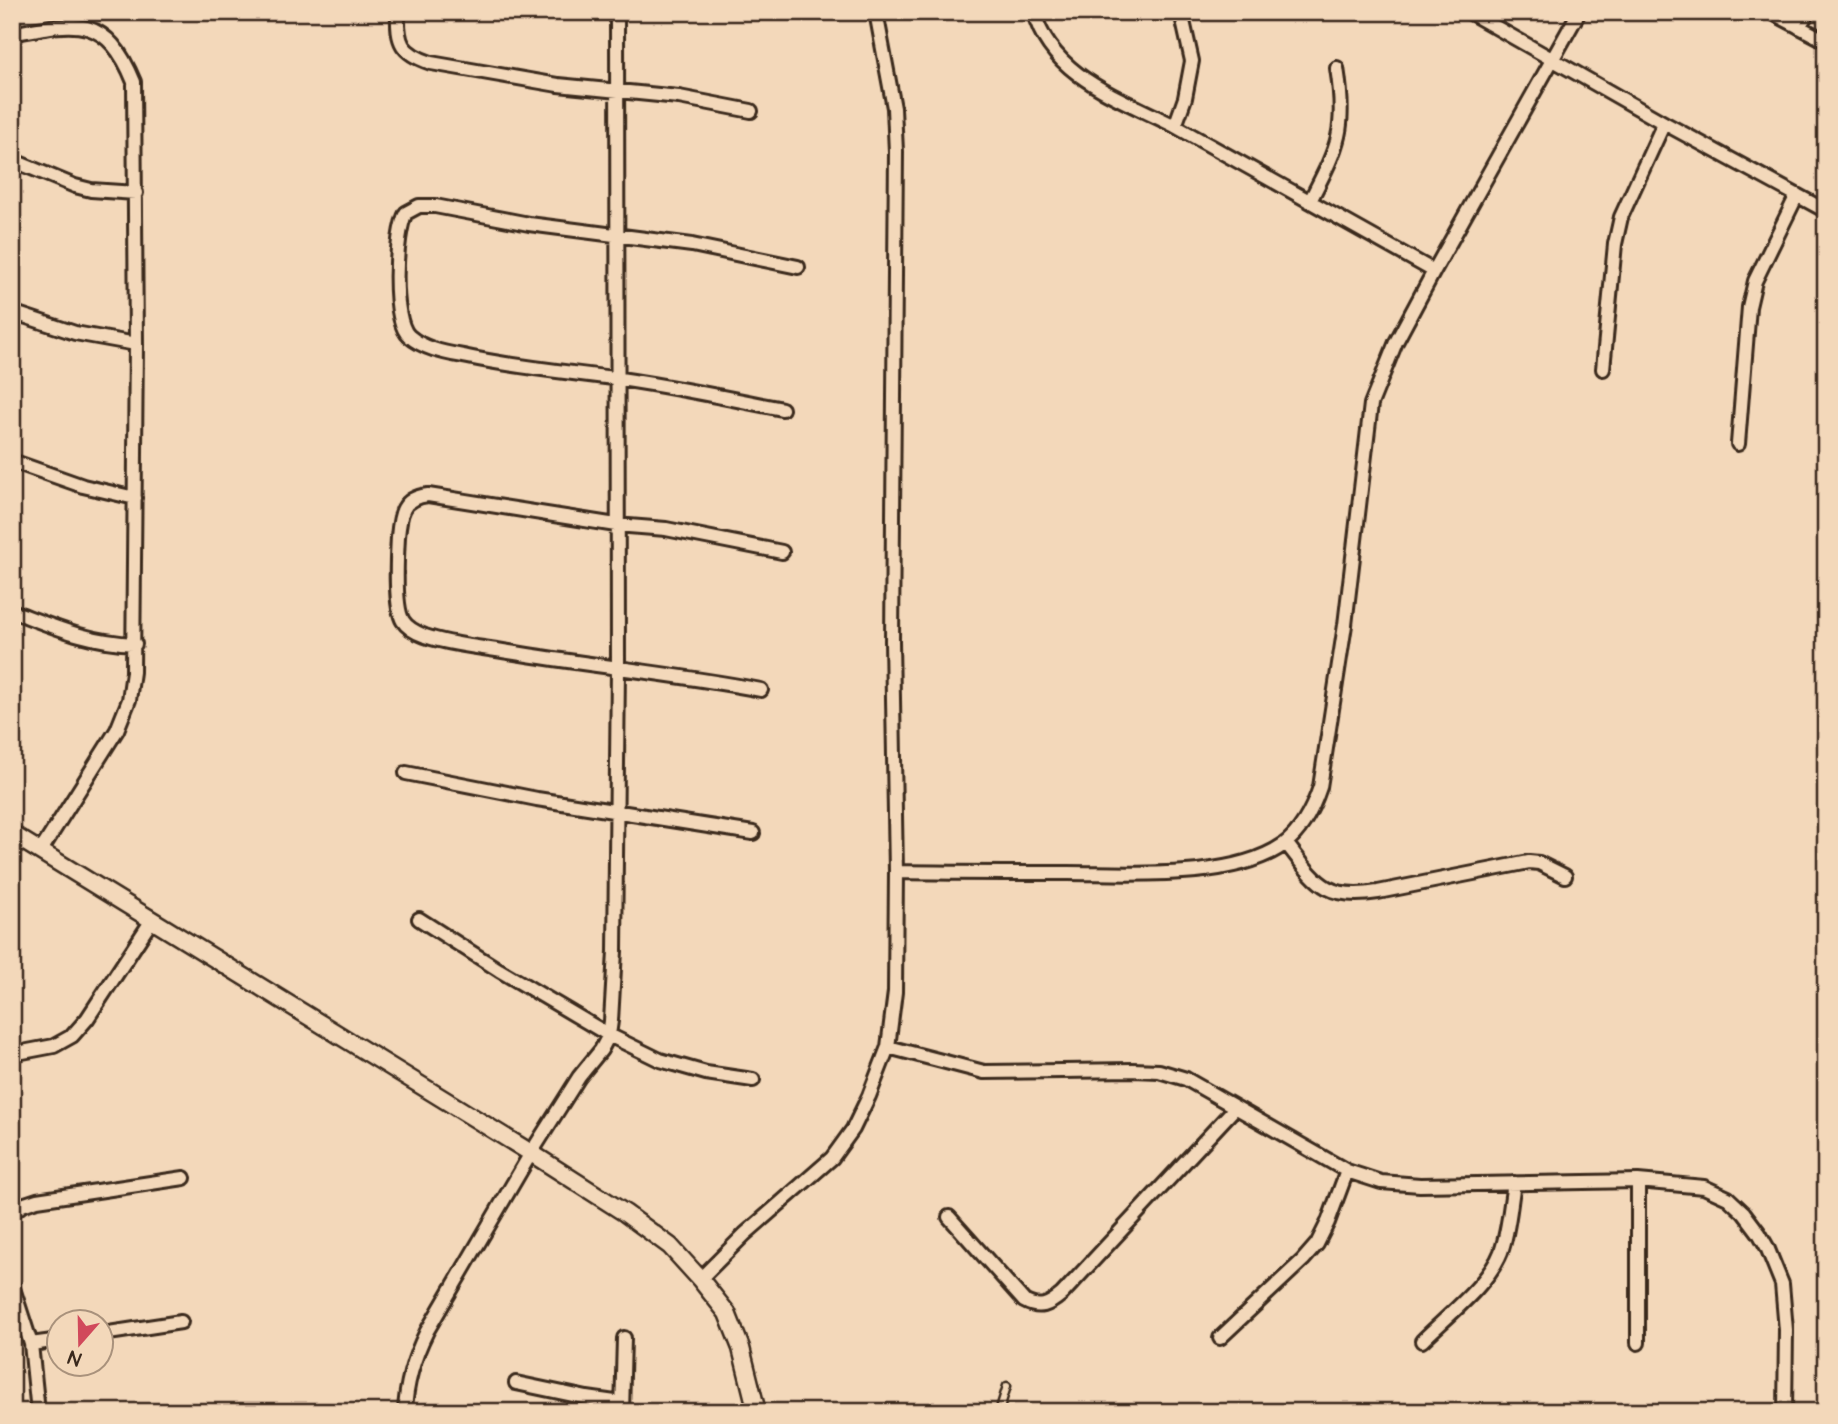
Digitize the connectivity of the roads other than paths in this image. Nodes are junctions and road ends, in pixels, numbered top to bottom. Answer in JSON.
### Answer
{"nodes":[{"id":1,"x":398,"y":12,"type":"edge"},
{"id":2,"x":617,"y":12,"type":"edge"},
{"id":3,"x":876,"y":12,"type":"edge"},
{"id":4,"x":1034,"y":12,"type":"edge"},
{"id":5,"x":1181,"y":12,"type":"edge"},
{"id":6,"x":1469,"y":12,"type":"edge"},
{"id":7,"x":1579,"y":12,"type":"edge"},
{"id":8,"x":1771,"y":12,"type":"edge"},
{"id":9,"x":1808,"y":12,"type":"edge"},
{"id":10,"x":1799,"y":27,"type":"junction"},
{"id":11,"x":12,"y":34,"type":"edge"},
{"id":12,"x":1826,"y":41,"type":"edge"},
{"id":13,"x":1553,"y":60,"type":"junction"},
{"id":14,"x":1336,"y":68,"type":"dead end"},
{"id":15,"x":616,"y":91,"type":"junction"},
{"id":16,"x":751,"y":111,"type":"dead end"},
{"id":17,"x":1664,"y":123,"type":"junction"},
{"id":18,"x":1175,"y":126,"type":"junction"},
{"id":19,"x":12,"y":160,"type":"edge"},
{"id":20,"x":136,"y":192,"type":"junction"},
{"id":21,"x":1797,"y":195,"type":"junction"},
{"id":22,"x":1310,"y":201,"type":"junction"},
{"id":23,"x":1826,"y":211,"type":"edge"},
{"id":24,"x":618,"y":236,"type":"junction"},
{"id":25,"x":798,"y":267,"type":"dead end"},
{"id":26,"x":1434,"y":271,"type":"junction"},
{"id":27,"x":12,"y":312,"type":"edge"},
{"id":28,"x":136,"y":344,"type":"junction"},
{"id":29,"x":1603,"y":369,"type":"dead end"},
{"id":30,"x":617,"y":379,"type":"junction"},
{"id":31,"x":782,"y":409,"type":"dead end"},
{"id":32,"x":1738,"y":444,"type":"dead end"},
{"id":33,"x":12,"y":461,"type":"edge"},
{"id":34,"x":135,"y":498,"type":"junction"},
{"id":35,"x":616,"y":525,"type":"junction"},
{"id":36,"x":782,"y":551,"type":"dead end"},
{"id":37,"x":12,"y":611,"type":"edge"},
{"id":38,"x":135,"y":644,"type":"junction"},
{"id":39,"x":618,"y":669,"type":"junction"},
{"id":40,"x":761,"y":690,"type":"dead end"},
{"id":41,"x":406,"y":773,"type":"dead end"},
{"id":42,"x":616,"y":810,"type":"junction"},
{"id":43,"x":753,"y":833,"type":"dead end"},
{"id":44,"x":12,"y":834,"type":"edge"},
{"id":45,"x":1286,"y":843,"type":"junction"},
{"id":46,"x":40,"y":852,"type":"junction"},
{"id":47,"x":896,"y":872,"type":"junction"},
{"id":48,"x":1564,"y":876,"type":"dead end"},
{"id":49,"x":419,"y":919,"type":"dead end"},
{"id":50,"x":152,"y":920,"type":"junction"},
{"id":51,"x":609,"y":1035,"type":"junction"},
{"id":52,"x":888,"y":1046,"type":"junction"},
{"id":53,"x":12,"y":1054,"type":"edge"},
{"id":54,"x":753,"y":1080,"type":"dead end"},
{"id":55,"x":1236,"y":1108,"type":"junction"},
{"id":56,"x":531,"y":1153,"type":"junction"},
{"id":57,"x":1347,"y":1171,"type":"junction"},
{"id":58,"x":184,"y":1178,"type":"dead end"},
{"id":59,"x":1638,"y":1181,"type":"junction"},
{"id":60,"x":1514,"y":1183,"type":"junction"},
{"id":61,"x":12,"y":1213,"type":"edge"},
{"id":62,"x":949,"y":1217,"type":"dead end"},
{"id":63,"x":700,"y":1279,"type":"junction"},
{"id":64,"x":12,"y":1285,"type":"edge"},
{"id":65,"x":181,"y":1322,"type":"dead end"},
{"id":66,"x":116,"y":1332,"type":"edge"},
{"id":67,"x":624,"y":1338,"type":"dead end"},
{"id":68,"x":1220,"y":1338,"type":"dead end"},
{"id":69,"x":1422,"y":1341,"type":"dead end"},
{"id":70,"x":46,"y":1342,"type":"edge"},
{"id":71,"x":1638,"y":1343,"type":"dead end"},
{"id":72,"x":31,"y":1345,"type":"junction"},
{"id":73,"x":516,"y":1383,"type":"dead end"},
{"id":74,"x":1007,"y":1387,"type":"dead end"},
{"id":75,"x":622,"y":1407,"type":"edge"},
{"id":76,"x":38,"y":1412,"type":"edge"},
{"id":77,"x":405,"y":1412,"type":"edge"},
{"id":78,"x":757,"y":1412,"type":"edge"},
{"id":79,"x":999,"y":1412,"type":"edge"},
{"id":80,"x":1785,"y":1412,"type":"edge"}],
"edges":[{"from":1,"to":15,"type":"street"},
{"from":2,"to":15,"type":"street"},
{"from":3,"to":47,"type":"street"},
{"from":4,"to":18,"type":"street"},
{"from":5,"to":18,"type":"street"},
{"from":6,"to":13,"type":"street"},
{"from":7,"to":13,"type":"street"},
{"from":8,"to":10,"type":"street"},
{"from":9,"to":10,"type":"street"},
{"from":10,"to":12,"type":"street"},
{"from":11,"to":20,"type":"street"},
{"from":13,"to":17,"type":"street"},
{"from":13,"to":26,"type":"street"},
{"from":14,"to":22,"type":"street"},
{"from":15,"to":16,"type":"street"},
{"from":15,"to":24,"type":"street"},
{"from":17,"to":21,"type":"street"},
{"from":17,"to":29,"type":"street"},
{"from":18,"to":22,"type":"street"},
{"from":19,"to":20,"type":"street"},
{"from":20,"to":28,"type":"street"},
{"from":21,"to":23,"type":"street"},
{"from":21,"to":32,"type":"street"},
{"from":22,"to":26,"type":"street"},
{"from":24,"to":25,"type":"street"},
{"from":24,"to":30,"type":"street"},
{"from":24,"to":30,"type":"street"},
{"from":26,"to":45,"type":"street"},
{"from":27,"to":28,"type":"street"},
{"from":28,"to":34,"type":"street"},
{"from":30,"to":31,"type":"street"},
{"from":30,"to":35,"type":"street"},
{"from":33,"to":34,"type":"street"},
{"from":34,"to":38,"type":"street"},
{"from":35,"to":36,"type":"street"},
{"from":35,"to":39,"type":"street"},
{"from":35,"to":39,"type":"street"},
{"from":37,"to":38,"type":"street"},
{"from":38,"to":46,"type":"street"},
{"from":39,"to":40,"type":"street"},
{"from":39,"to":42,"type":"street"},
{"from":41,"to":42,"type":"street"},
{"from":42,"to":43,"type":"street"},
{"from":42,"to":51,"type":"street"},
{"from":44,"to":46,"type":"street"},
{"from":45,"to":47,"type":"street"},
{"from":45,"to":48,"type":"street"},
{"from":46,"to":50,"type":"street"},
{"from":47,"to":52,"type":"street"},
{"from":49,"to":51,"type":"street"},
{"from":50,"to":53,"type":"street"},
{"from":50,"to":56,"type":"street"},
{"from":51,"to":54,"type":"street"},
{"from":51,"to":56,"type":"street"},
{"from":52,"to":55,"type":"street"},
{"from":52,"to":63,"type":"street"},
{"from":55,"to":57,"type":"street"},
{"from":55,"to":62,"type":"street"},
{"from":56,"to":63,"type":"street"},
{"from":56,"to":77,"type":"street"},
{"from":57,"to":60,"type":"street"},
{"from":57,"to":68,"type":"street"},
{"from":58,"to":61,"type":"street"},
{"from":59,"to":60,"type":"street"},
{"from":59,"to":71,"type":"street"},
{"from":59,"to":80,"type":"street"},
{"from":60,"to":69,"type":"street"},
{"from":63,"to":78,"type":"street"},
{"from":64,"to":72,"type":"street"},
{"from":65,"to":66,"type":"street"},
{"from":67,"to":75,"type":"street"},
{"from":70,"to":72,"type":"street"},
{"from":72,"to":76,"type":"street"},
{"from":73,"to":75,"type":"street"},
{"from":74,"to":79,"type":"lane"}]}
